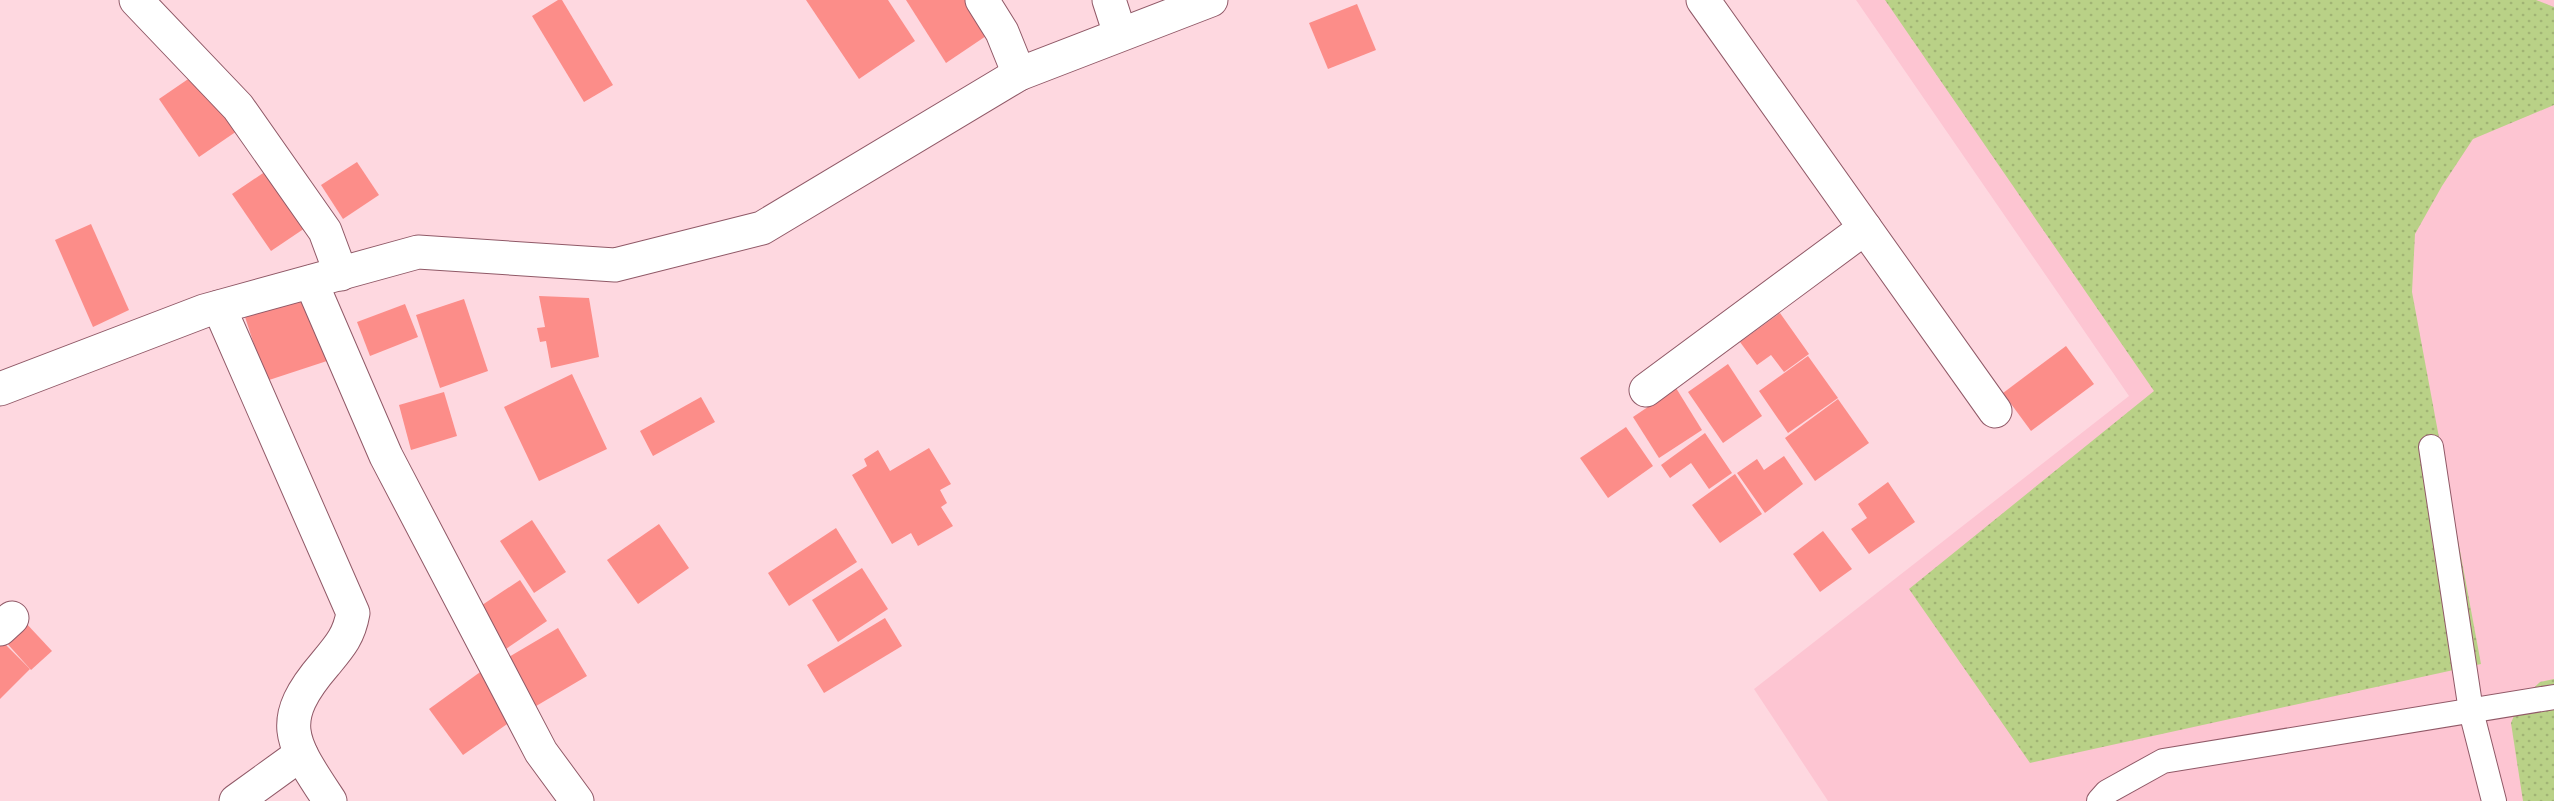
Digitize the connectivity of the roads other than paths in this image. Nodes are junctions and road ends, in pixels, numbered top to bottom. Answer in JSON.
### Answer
{"nodes":[{"id":1,"x":136,"y":0,"type":"edge"},
{"id":2,"x":982,"y":0,"type":"edge"},
{"id":3,"x":1109,"y":0,"type":"edge"},
{"id":4,"x":1211,"y":0,"type":"edge"},
{"id":5,"x":1703,"y":0,"type":"edge"},
{"id":6,"x":1120,"y":34,"type":"junction"},
{"id":7,"x":1019,"y":74,"type":"junction"},
{"id":8,"x":1865,"y":228,"type":"junction"},
{"id":9,"x":326,"y":278,"type":"junction"},
{"id":10,"x":219,"y":307,"type":"junction"},
{"id":11,"x":0,"y":389,"type":"edge"},
{"id":12,"x":1646,"y":390,"type":"dead end"},
{"id":13,"x":1995,"y":411,"type":"dead end"},
{"id":14,"x":2431,"y":447,"type":"dead end"},
{"id":15,"x":2554,"y":697,"type":"edge"},
{"id":16,"x":2471,"y":711,"type":"junction"},
{"id":17,"x":301,"y":754,"type":"junction"},
{"id":18,"x":236,"y":801,"type":"edge"},
{"id":19,"x":330,"y":801,"type":"edge"},
{"id":20,"x":577,"y":801,"type":"edge"},
{"id":21,"x":2099,"y":801,"type":"edge"},
{"id":22,"x":2494,"y":801,"type":"edge"}],
"edges":[{"from":1,"to":9,"type":"street"},
{"from":2,"to":7,"type":"street"},
{"from":3,"to":6,"type":"street"},
{"from":4,"to":6,"type":"street"},
{"from":5,"to":8,"type":"street"},
{"from":6,"to":7,"type":"street"},
{"from":7,"to":9,"type":"street"},
{"from":8,"to":12,"type":"street"},
{"from":8,"to":13,"type":"street"},
{"from":9,"to":10,"type":"street"},
{"from":9,"to":20,"type":"street"},
{"from":10,"to":11,"type":"street"},
{"from":10,"to":17,"type":"street"},
{"from":14,"to":16,"type":"lane"},
{"from":15,"to":16,"type":"lane"},
{"from":16,"to":21,"type":"lane"},
{"from":16,"to":22,"type":"lane"},
{"from":17,"to":18,"type":"street"},
{"from":17,"to":19,"type":"street"}]}
